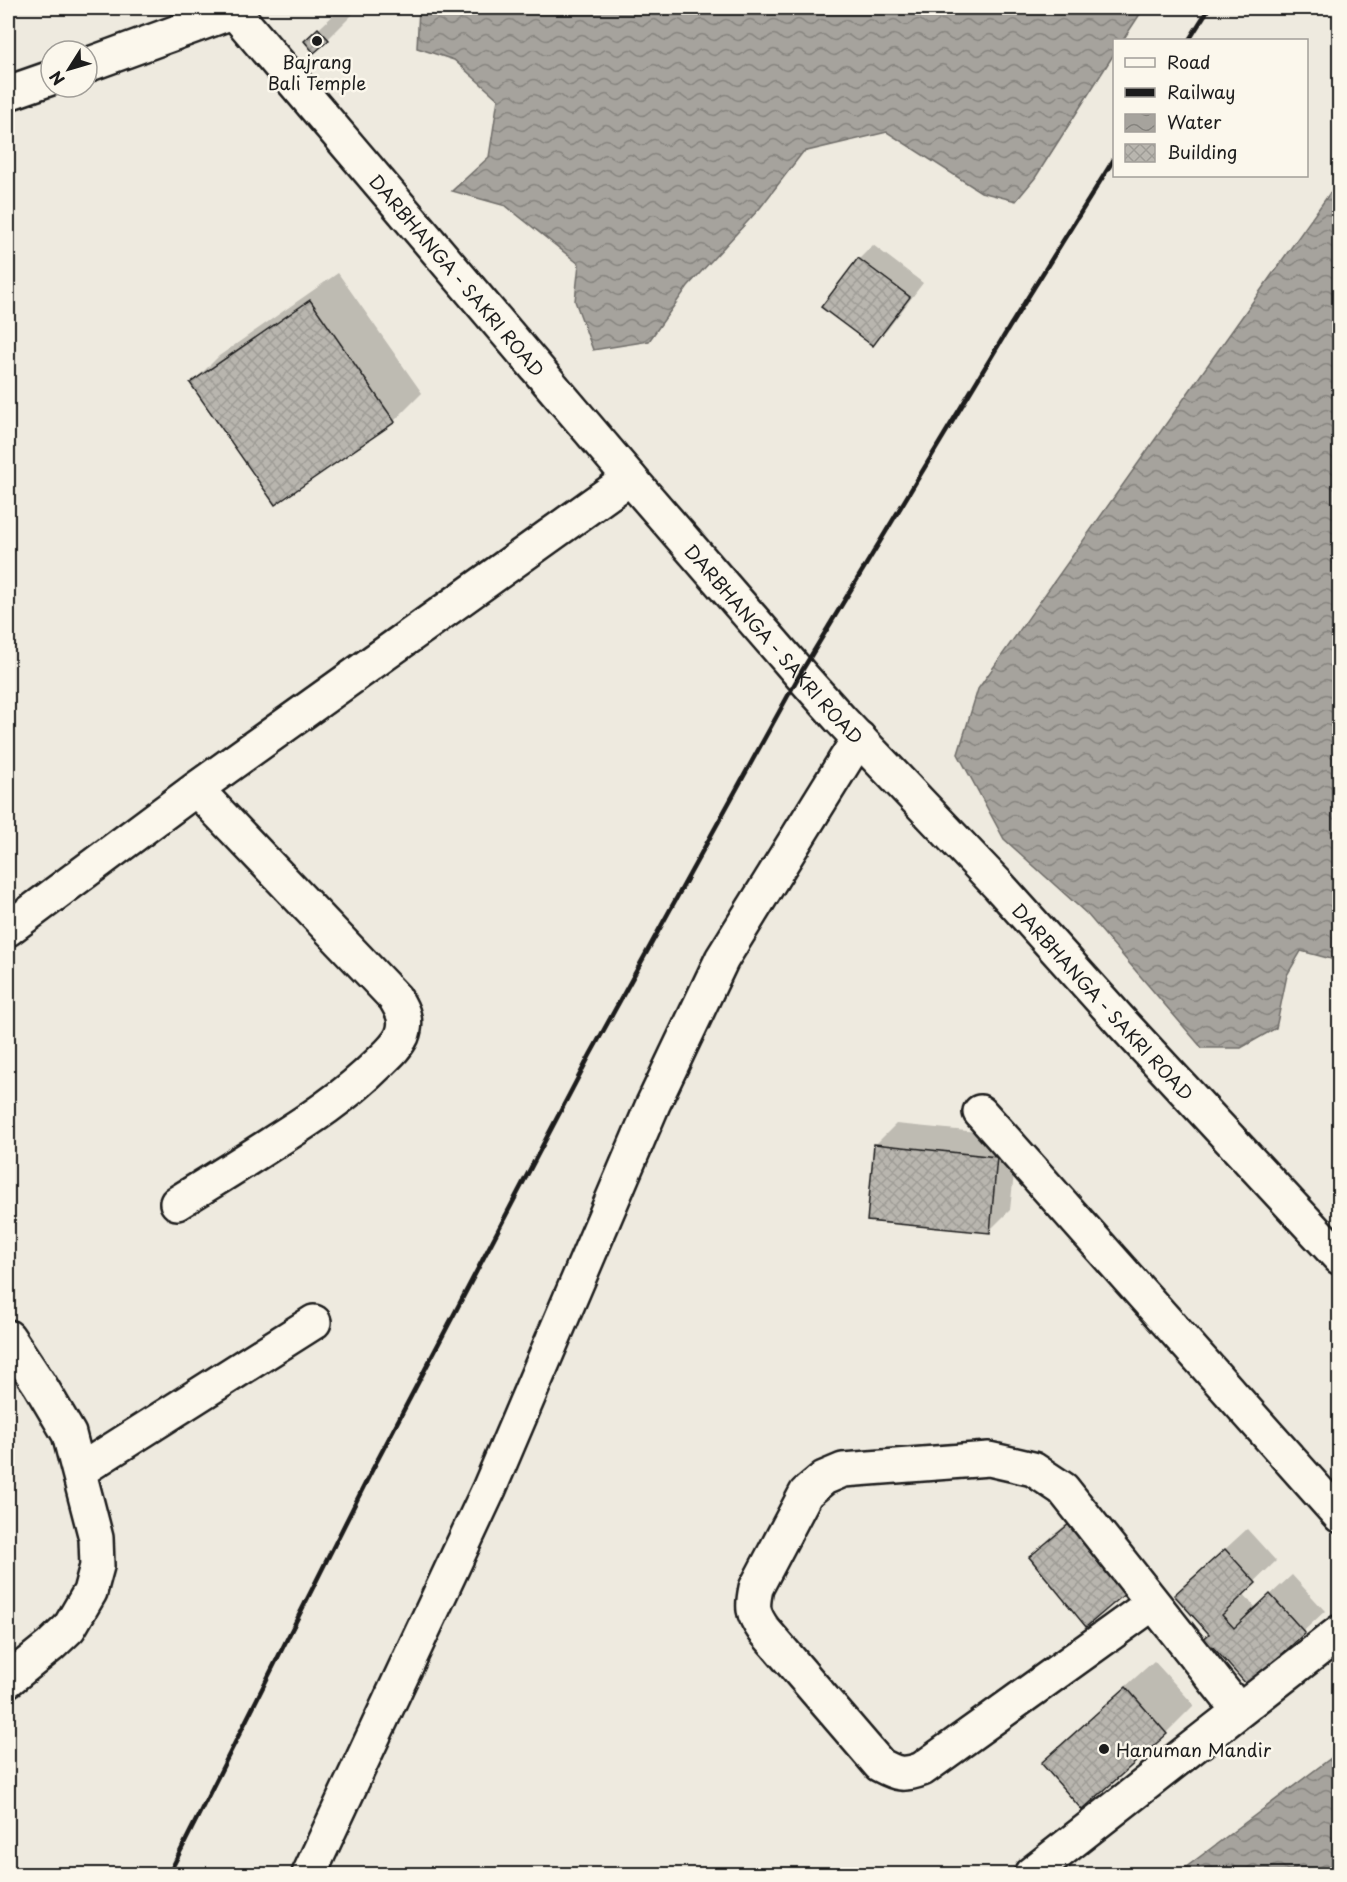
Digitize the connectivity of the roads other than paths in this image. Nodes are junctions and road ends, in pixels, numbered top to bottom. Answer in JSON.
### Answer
{"nodes":[{"id":1,"x":233,"y":9,"type":"edge"},
{"id":2,"x":99,"y":59,"type":"edge"},
{"id":3,"x":39,"y":82,"type":"edge"},
{"id":4,"x":8,"y":93,"type":"edge"},
{"id":5,"x":630,"y":478,"type":"junction"},
{"id":6,"x":859,"y":738,"type":"junction"},
{"id":7,"x":196,"y":789,"type":"junction"},
{"id":8,"x":8,"y":929,"type":"edge"},
{"id":9,"x":980,"y":1112,"type":"dead end"},
{"id":10,"x":177,"y":1203,"type":"dead end"},
{"id":11,"x":1340,"y":1258,"type":"edge"},
{"id":12,"x":314,"y":1323,"type":"dead end"},
{"id":13,"x":8,"y":1337,"type":"edge"},
{"id":14,"x":79,"y":1471,"type":"junction"},
{"id":15,"x":1340,"y":1516,"type":"edge"},
{"id":16,"x":1153,"y":1603,"type":"junction"},
{"id":17,"x":1340,"y":1632,"type":"edge"},
{"id":18,"x":8,"y":1680,"type":"edge"},
{"id":19,"x":1239,"y":1711,"type":"junction"},
{"id":20,"x":309,"y":1875,"type":"edge"},
{"id":21,"x":1031,"y":1875,"type":"edge"}],
"edges":[{"from":1,"to":2,"type":"street"},
{"from":1,"to":5,"type":"street","name":"DARBHANGA - SAKRI ROAD"},
{"from":3,"to":4,"type":"street"},
{"from":5,"to":6,"type":"street","name":"DARBHANGA - SAKRI ROAD"},
{"from":5,"to":7,"type":"street"},
{"from":6,"to":11,"type":"street","name":"DARBHANGA - SAKRI ROAD"},
{"from":6,"to":20,"type":"street"},
{"from":7,"to":8,"type":"street"},
{"from":7,"to":10,"type":"street"},
{"from":9,"to":15,"type":"street"},
{"from":12,"to":14,"type":"street"},
{"from":13,"to":14,"type":"street"},
{"from":14,"to":18,"type":"street"},
{"from":16,"to":16,"type":"street"},
{"from":16,"to":19,"type":"street"},
{"from":17,"to":19,"type":"street"},
{"from":19,"to":21,"type":"street"}]}
